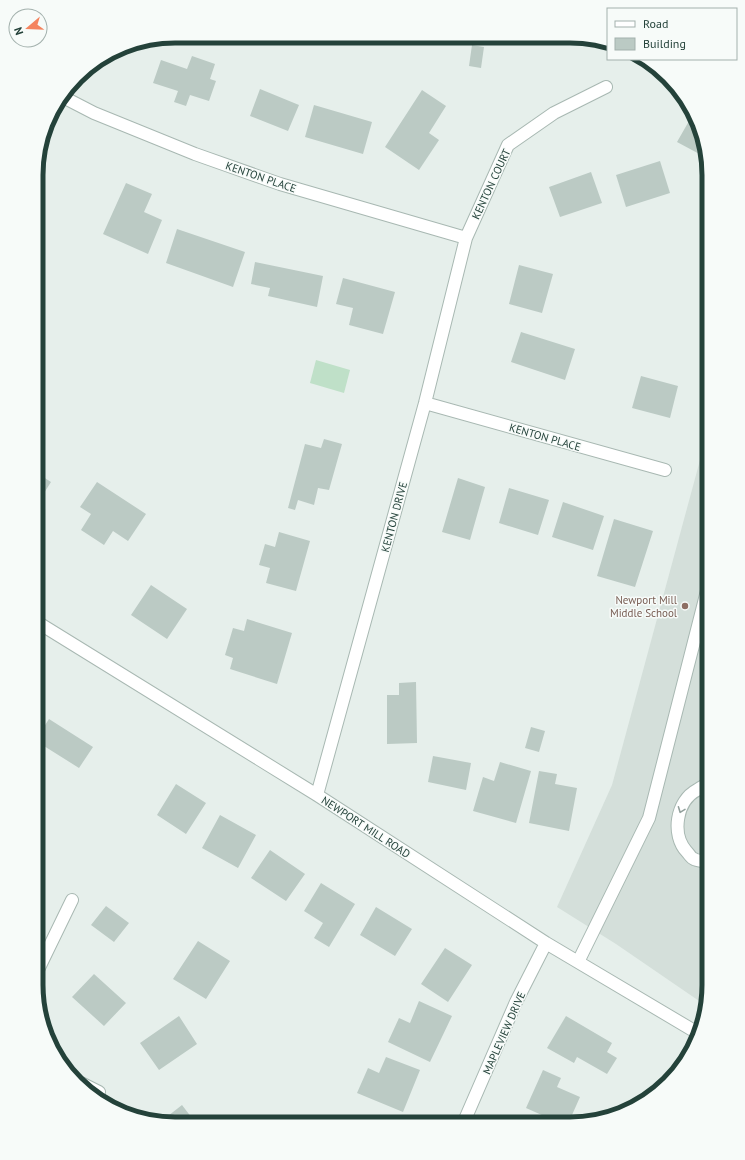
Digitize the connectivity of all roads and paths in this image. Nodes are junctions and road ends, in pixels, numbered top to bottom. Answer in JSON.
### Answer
{"nodes":[{"id":1,"x":606,"y":87,"type":"dead end"},
{"id":2,"x":67,"y":99,"type":"edge"},
{"id":3,"x":466,"y":238,"type":"junction"},
{"id":4,"x":425,"y":403,"type":"junction"},
{"id":5,"x":665,"y":470,"type":"dead end"},
{"id":6,"x":702,"y":610,"type":"edge"},
{"id":7,"x":43,"y":626,"type":"edge"},
{"id":8,"x":702,"y":787,"type":"edge"},
{"id":9,"x":317,"y":795,"type":"junction"},
{"id":10,"x":702,"y":861,"type":"edge"},
{"id":11,"x":72,"y":900,"type":"dead end"},
{"id":12,"x":546,"y":943,"type":"junction"},
{"id":13,"x":43,"y":960,"type":"edge"},
{"id":14,"x":578,"y":962,"type":"junction"},
{"id":15,"x":694,"y":1031,"type":"edge"},
{"id":16,"x":95,"y":1090,"type":"edge"},
{"id":17,"x":99,"y":1092,"type":"dead end"},
{"id":18,"x":466,"y":1117,"type":"edge"}],
"edges":[{"from":1,"to":3,"type":"street","name":"KENTON COURT"},
{"from":2,"to":3,"type":"street","name":"KENTON PLACE"},
{"from":3,"to":4,"type":"street","name":"KENTON DRIVE"},
{"from":4,"to":5,"type":"street","name":"KENTON PLACE"},
{"from":4,"to":9,"type":"street","name":"KENTON DRIVE"},
{"from":6,"to":14,"type":"street"},
{"from":7,"to":9,"type":"street","name":"NEWPORT MILL ROAD"},
{"from":8,"to":10,"type":"street","one_way":true},
{"from":9,"to":12,"type":"street","name":"NEWPORT MILL ROAD"},
{"from":11,"to":13,"type":"street"},
{"from":12,"to":14,"type":"street","name":"NEWPORT MILL ROAD"},
{"from":12,"to":18,"type":"street","name":"MAPLEVIEW DRIVE"},
{"from":14,"to":15,"type":"street","name":"NEWPORT MILL ROAD"},
{"from":16,"to":17,"type":"street"}]}
